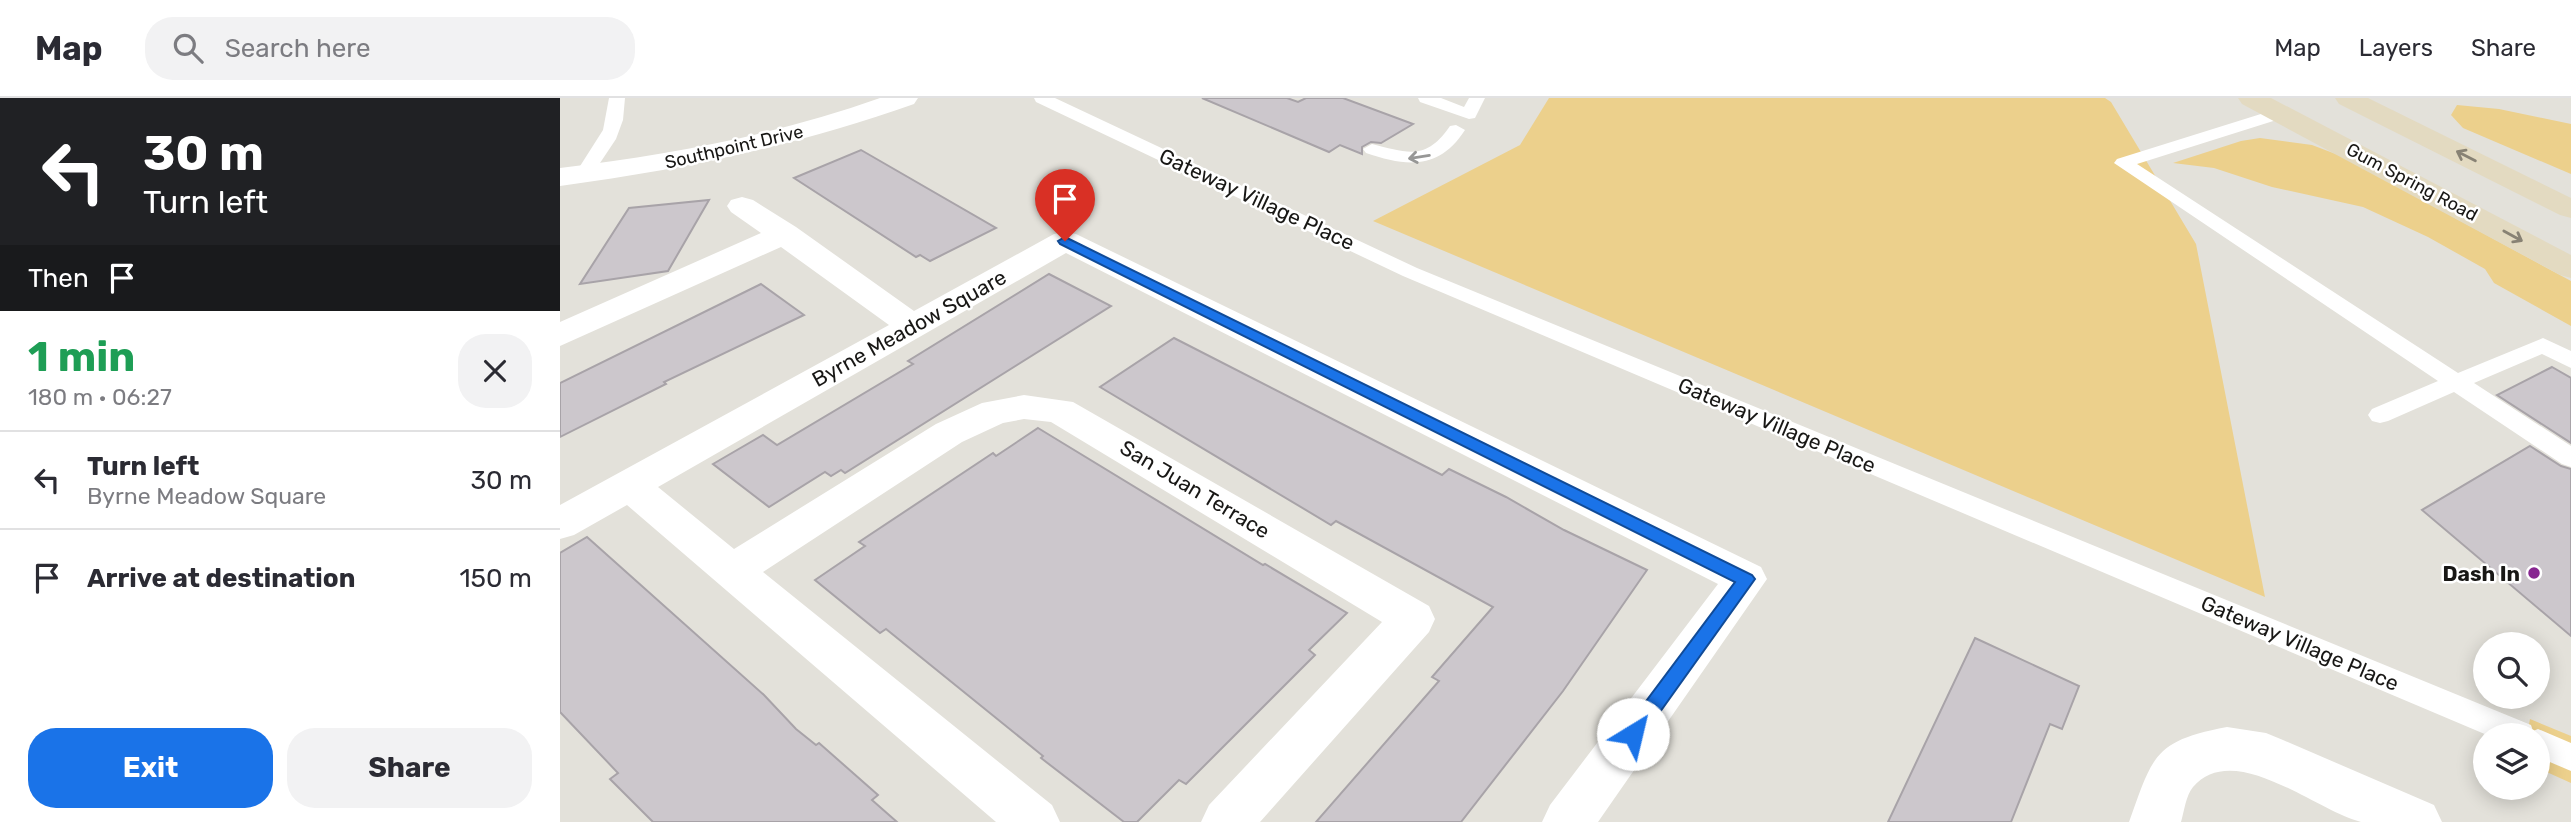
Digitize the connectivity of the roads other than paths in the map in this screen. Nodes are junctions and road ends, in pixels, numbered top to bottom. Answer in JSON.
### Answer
{"nodes":[{"id":1,"x":617,"y":98,"type":"edge"},
{"id":2,"x":905,"y":98,"type":"edge"},
{"id":3,"x":1042,"y":98,"type":"edge"},
{"id":4,"x":1426,"y":98,"type":"edge"},
{"id":5,"x":1477,"y":98,"type":"edge"},
{"id":6,"x":2251,"y":98,"type":"edge"},
{"id":7,"x":2348,"y":98,"type":"edge"},
{"id":8,"x":2317,"y":102,"type":"dead end"},
{"id":9,"x":2280,"y":113,"type":"junction"},
{"id":10,"x":1456,"y":130,"type":"dead end"},
{"id":11,"x":1372,"y":149,"type":"dead end"},
{"id":12,"x":569,"y":184,"type":"edge"},
{"id":13,"x":742,"y":206,"type":"dead end"},
{"id":14,"x":2571,"y":209,"type":"edge"},
{"id":15,"x":785,"y":234,"type":"junction"},
{"id":16,"x":2571,"y":268,"type":"edge"},
{"id":17,"x":912,"y":326,"type":"junction"},
{"id":18,"x":560,"y":335,"type":"edge"},
{"id":19,"x":2571,"y":361,"type":"edge"},
{"id":20,"x":2458,"y":383,"type":"junction"},
{"id":21,"x":2380,"y":415,"type":"dead end"},
{"id":22,"x":2568,"y":453,"type":"edge"},
{"id":23,"x":629,"y":485,"type":"junction"},
{"id":24,"x":560,"y":524,"type":"edge"},
{"id":25,"x":732,"y":571,"type":"junction"},
{"id":26,"x":2491,"y":723,"type":"edge"},
{"id":27,"x":2550,"y":748,"type":"edge"},
{"id":28,"x":2571,"y":757,"type":"edge"},
{"id":29,"x":1034,"y":822,"type":"edge"},
{"id":30,"x":1227,"y":822,"type":"edge"},
{"id":31,"x":1568,"y":822,"type":"edge"},
{"id":32,"x":2155,"y":822,"type":"edge"},
{"id":33,"x":2416,"y":822,"type":"edge"}],
"edges":[{"from":1,"to":12,"type":"lane"},
{"from":2,"to":12,"type":"street","name":"Southpoint Drive"},
{"from":3,"to":26,"type":"lane","name":"Gateway Village Place"},
{"from":4,"to":5,"type":"lane"},
{"from":6,"to":9,"type":"main road","name":"Gum Spring Road"},
{"from":14,"to":7,"type":"main road","one_way":true},
{"from":8,"to":9,"type":"main road"},
{"from":9,"to":16,"type":"main road","name":"Gum Spring Road","one_way":true},
{"from":9,"to":20,"type":"lane"},
{"from":10,"to":11,"type":"lane","one_way":true},
{"from":13,"to":15,"type":"street"},
{"from":15,"to":17,"type":"street"},
{"from":15,"to":18,"type":"street"},
{"from":17,"to":23,"type":"street","name":"Byrne Meadow Square"},
{"from":17,"to":31,"type":"street","name":"Byrne Meadow Square"},
{"from":19,"to":20,"type":"lane"},
{"from":20,"to":21,"type":"lane"},
{"from":20,"to":22,"type":"lane"},
{"from":23,"to":24,"type":"street","name":"Byrne Meadow Square"},
{"from":23,"to":25,"type":"street"},
{"from":25,"to":29,"type":"street"},
{"from":25,"to":30,"type":"street","name":"San Juan Terrace"},
{"from":27,"to":28,"type":"lane"},
{"from":32,"to":33,"type":"street"}]}
